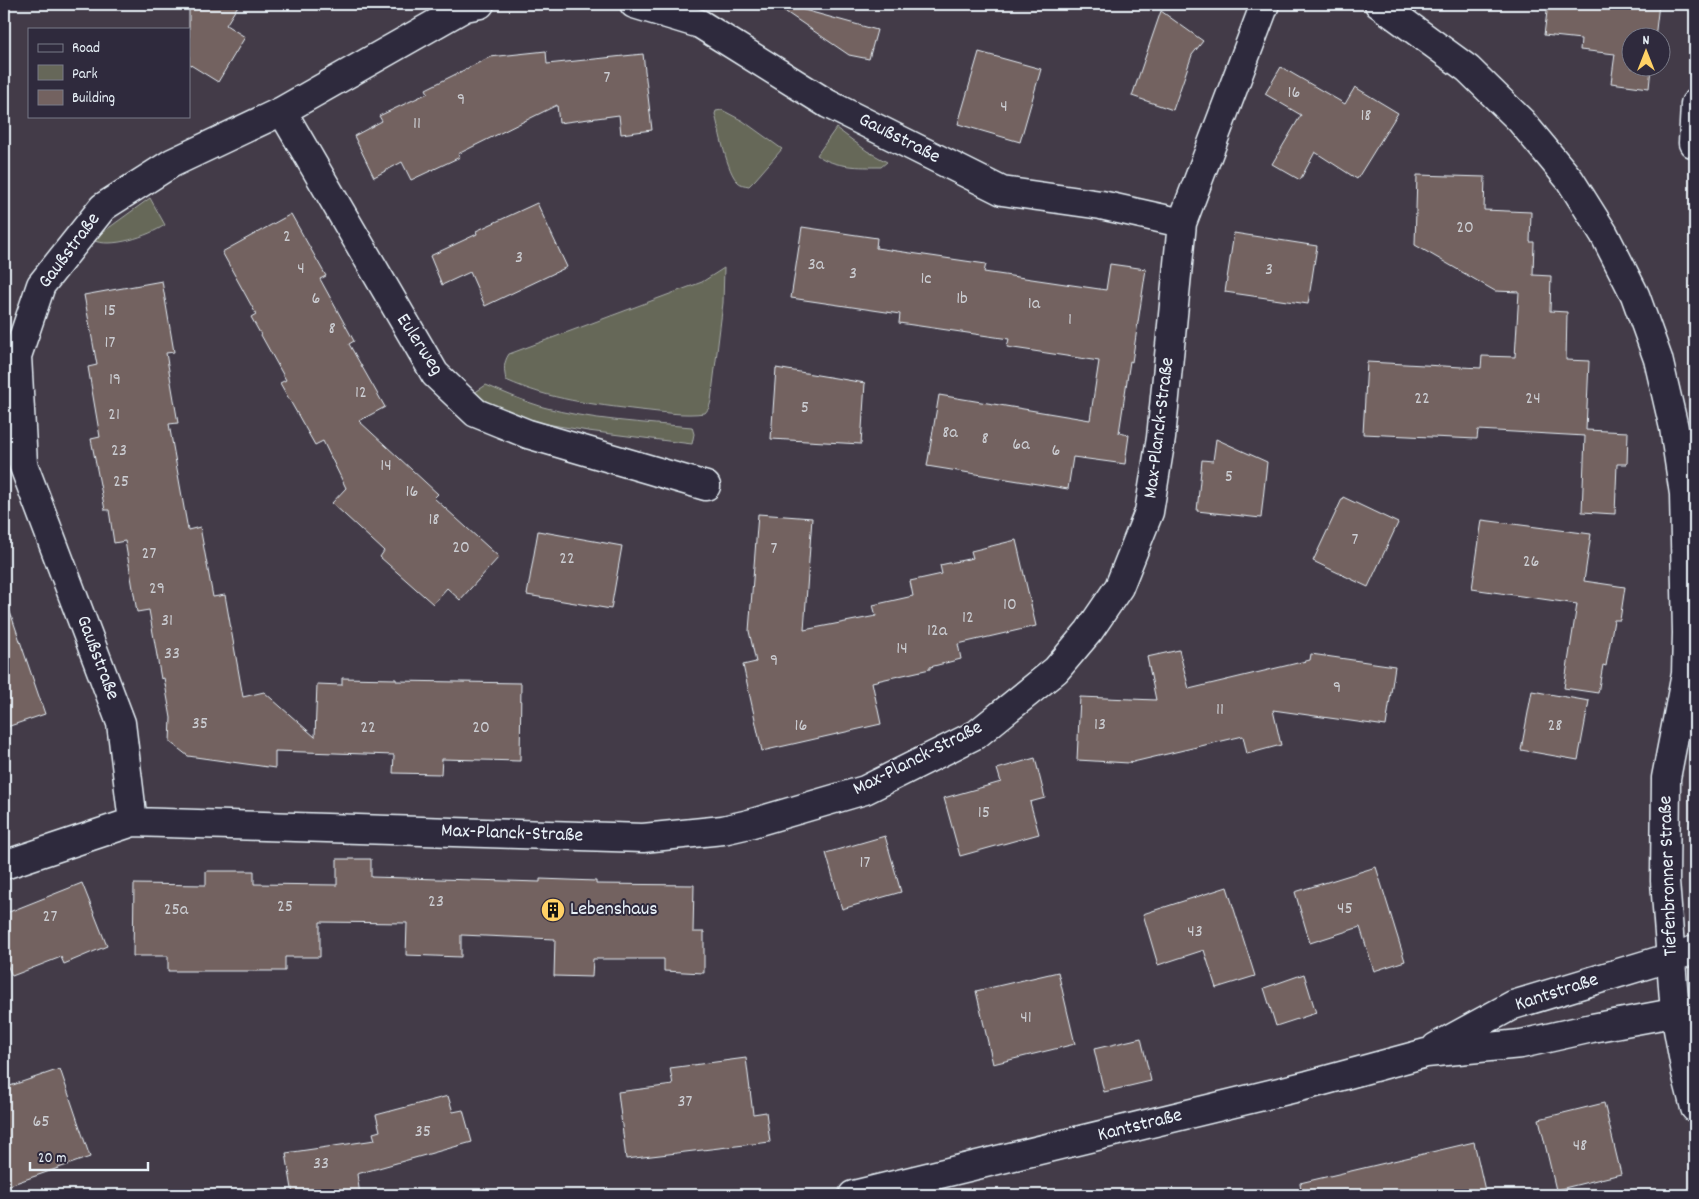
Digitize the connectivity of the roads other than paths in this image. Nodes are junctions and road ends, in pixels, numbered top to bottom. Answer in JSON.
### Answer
{"nodes":[{"id":1,"x":480,"y":4,"type":"edge"},
{"id":2,"x":634,"y":4,"type":"edge"},
{"id":3,"x":1265,"y":4,"type":"edge"},
{"id":4,"x":1380,"y":4,"type":"edge"},
{"id":5,"x":1695,"y":104,"type":"edge"},
{"id":6,"x":282,"y":111,"type":"junction"},
{"id":7,"x":1693,"y":143,"type":"dead end"},
{"id":8,"x":1182,"y":223,"type":"junction"},
{"id":9,"x":706,"y":486,"type":"dead end"},
{"id":10,"x":1690,"y":494,"type":"edge"},
{"id":11,"x":1686,"y":674,"type":"junction"},
{"id":12,"x":1695,"y":715,"type":"edge"},
{"id":13,"x":133,"y":822,"type":"junction"},
{"id":14,"x":4,"y":865,"type":"edge"},
{"id":15,"x":1684,"y":954,"type":"edge"},
{"id":16,"x":1685,"y":1011,"type":"edge"},
{"id":17,"x":1426,"y":1053,"type":"junction"},
{"id":18,"x":1695,"y":1108,"type":"edge"},
{"id":19,"x":853,"y":1195,"type":"edge"}],
"edges":[{"from":1,"to":6,"type":"street","name":"Gaußstraße"},
{"from":2,"to":8,"type":"street","name":"Gaußstraße"},
{"from":3,"to":8,"type":"street","name":"Max-Planck-Straße"},
{"from":4,"to":10,"type":"street","name":"Tiefenbronner Straße"},
{"from":5,"to":7,"type":"street"},
{"from":6,"to":9,"type":"street","name":"Eulerweg"},
{"from":6,"to":13,"type":"street","name":"Gaußstraße"},
{"from":8,"to":13,"type":"street","name":"Max-Planck-Straße"},
{"from":10,"to":11,"type":"street","name":"Tiefenbronner Straße"},
{"from":11,"to":12,"type":"street","name":"Tiefenbronner Straße"},
{"from":11,"to":15,"type":"street","name":"Tiefenbronner Straße"},
{"from":13,"to":14,"type":"street","name":"Max-Planck-Straße"},
{"from":15,"to":16,"type":"street","name":"Tiefenbronner Straße"},
{"from":15,"to":17,"type":"street","name":"Kantstraße"},
{"from":16,"to":17,"type":"street","name":"Kantstraße"},
{"from":16,"to":18,"type":"street","name":"Tiefenbronner Straße"},
{"from":17,"to":19,"type":"street","name":"Kantstraße"}]}
